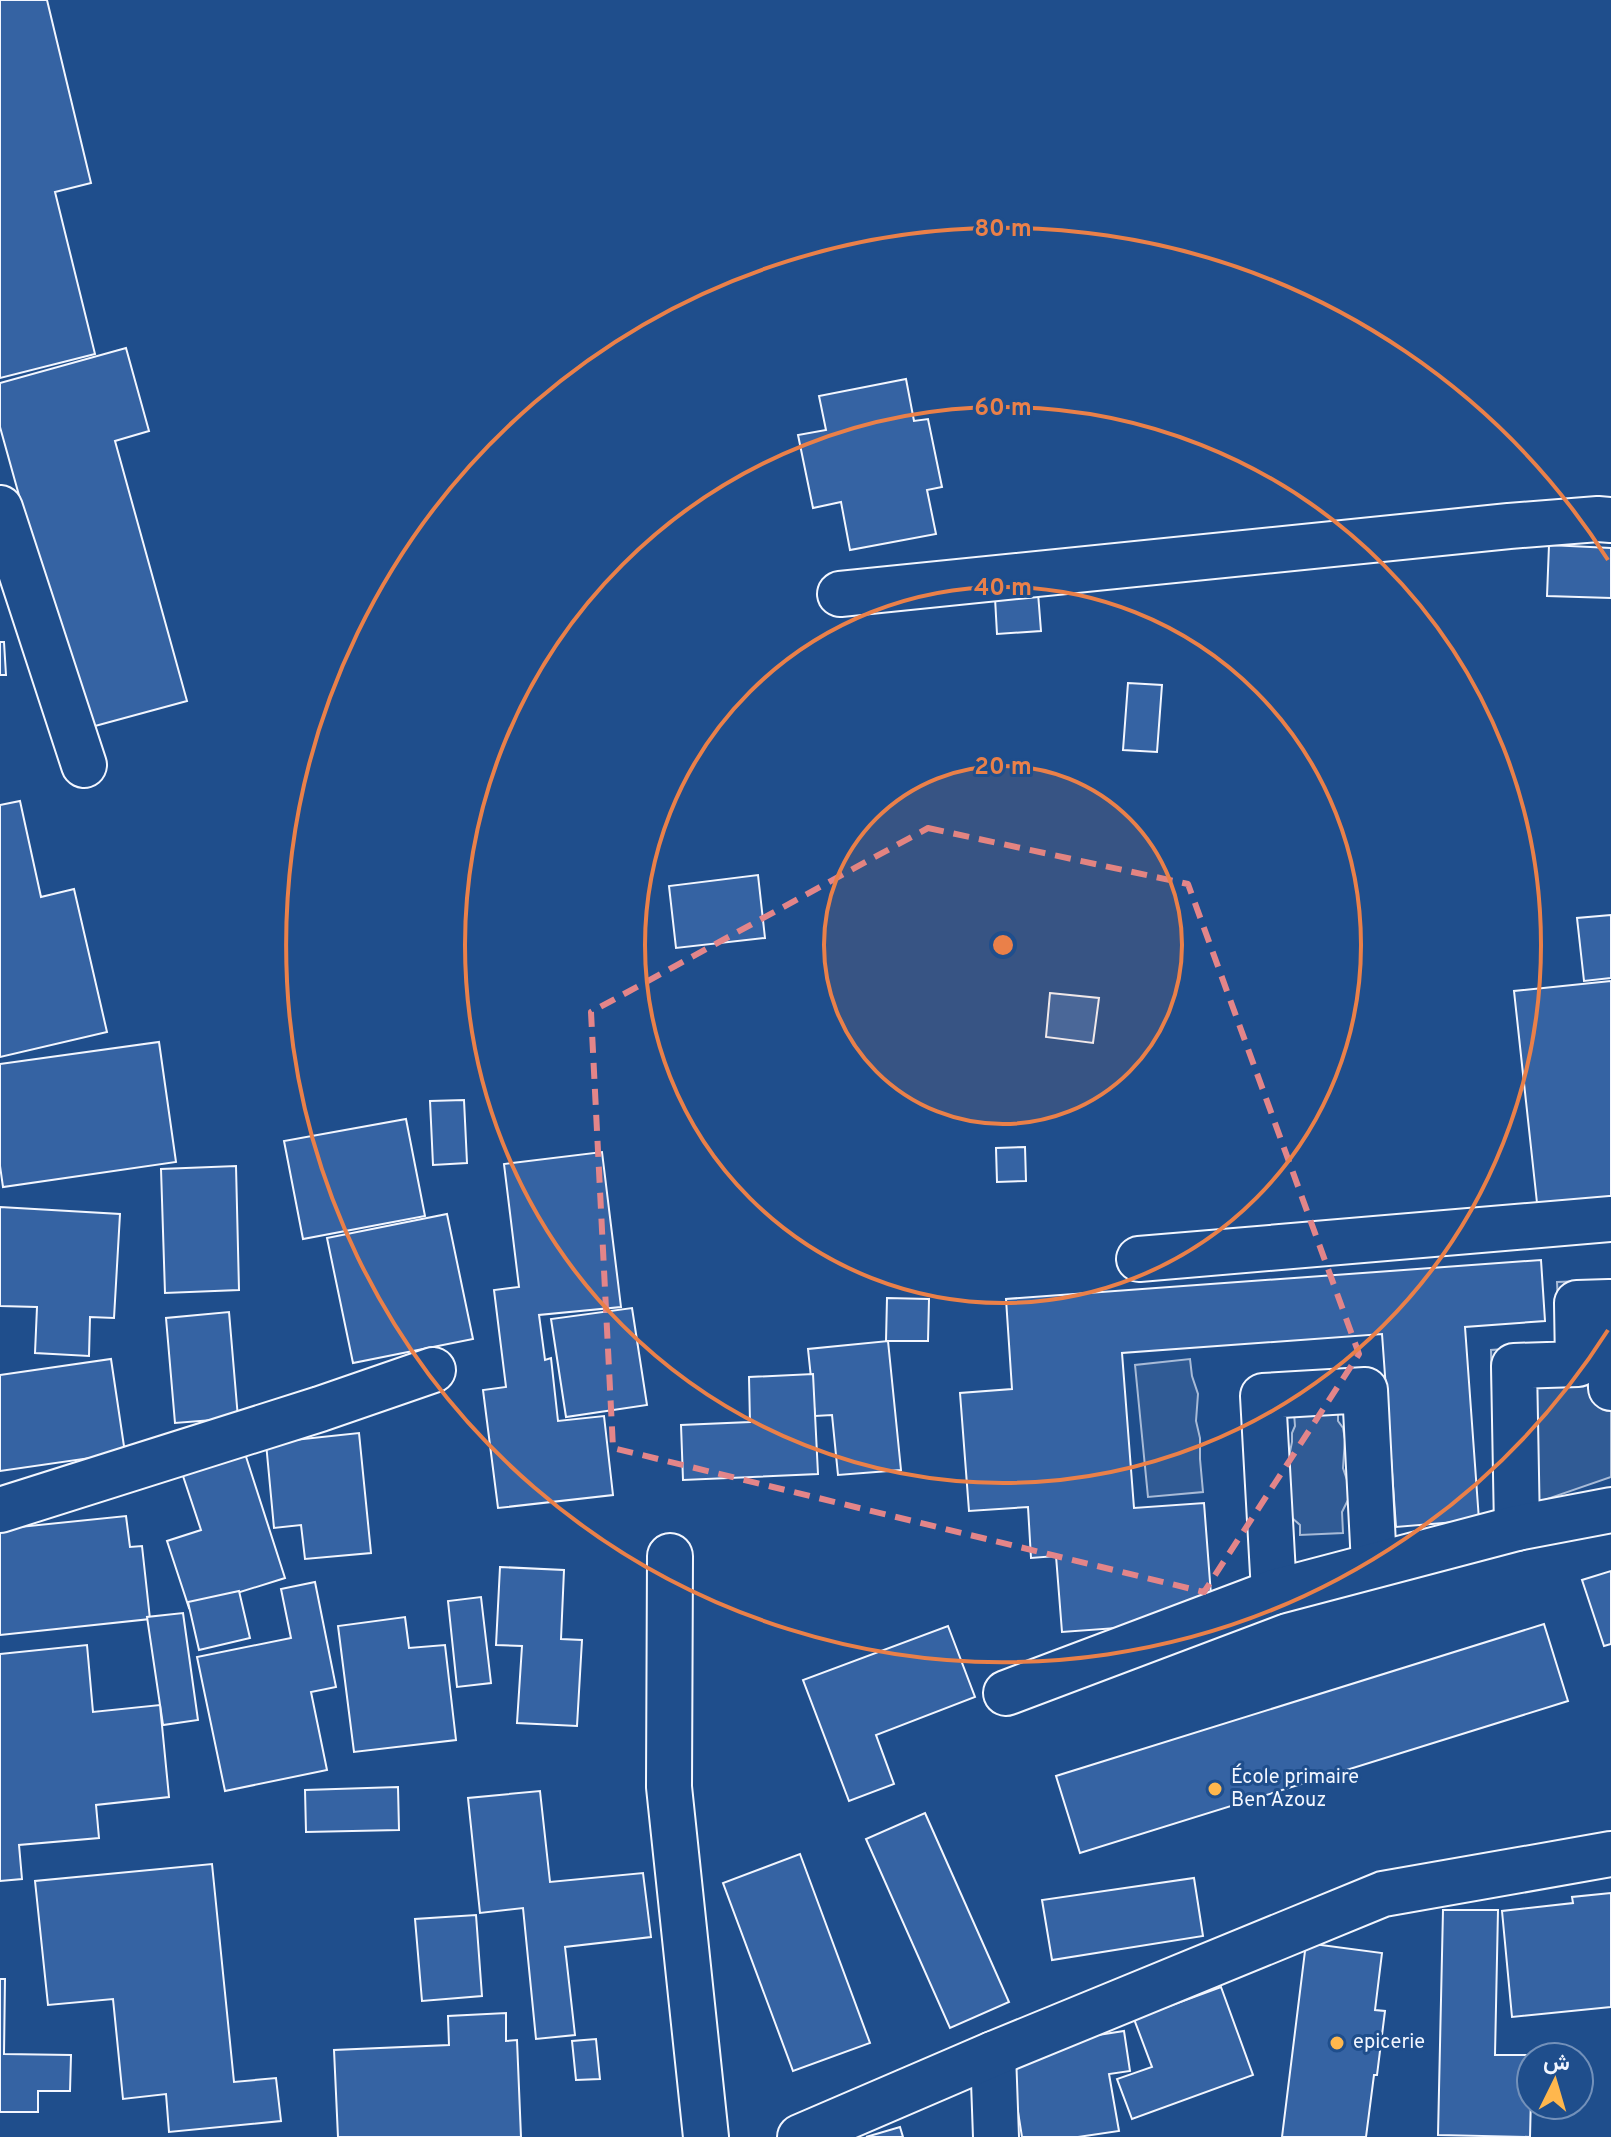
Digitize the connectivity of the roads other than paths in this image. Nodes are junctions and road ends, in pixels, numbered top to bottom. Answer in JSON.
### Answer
{"nodes":[{"id":1,"x":0,"y":508,"type":"edge"},
{"id":2,"x":1611,"y":520,"type":"edge"},
{"id":3,"x":840,"y":594,"type":"dead end"},
{"id":4,"x":84,"y":765,"type":"dead end"},
{"id":5,"x":1611,"y":1219,"type":"edge"},
{"id":6,"x":1139,"y":1259,"type":"dead end"},
{"id":7,"x":433,"y":1370,"type":"dead end"},
{"id":8,"x":1611,"y":1388,"type":"edge"},
{"id":9,"x":0,"y":1510,"type":"edge"},
{"id":10,"x":1611,"y":1510,"type":"edge"},
{"id":11,"x":1517,"y":1528,"type":"junction"},
{"id":12,"x":670,"y":1556,"type":"dead end"},
{"id":13,"x":1374,"y":1564,"type":"junction"},
{"id":14,"x":1274,"y":1592,"type":"junction"},
{"id":15,"x":1006,"y":1693,"type":"dead end"},
{"id":16,"x":1611,"y":1854,"type":"edge"},
{"id":17,"x":993,"y":2054,"type":"junction"},
{"id":18,"x":706,"y":2137,"type":"edge"},
{"id":19,"x":800,"y":2137,"type":"edge"},
{"id":20,"x":996,"y":2137,"type":"edge"}],
"edges":[{"from":1,"to":4,"type":"street"},
{"from":2,"to":3,"type":"street"},
{"from":5,"to":6,"type":"street"},
{"from":7,"to":9,"type":"street"},
{"from":8,"to":11,"type":"street"},
{"from":10,"to":11,"type":"street"},
{"from":11,"to":13,"type":"street"},
{"from":12,"to":18,"type":"street"},
{"from":13,"to":14,"type":"street"},
{"from":13,"to":14,"type":"street"},
{"from":14,"to":15,"type":"street"},
{"from":16,"to":17,"type":"street"},
{"from":17,"to":19,"type":"street"},
{"from":17,"to":20,"type":"street"}]}
